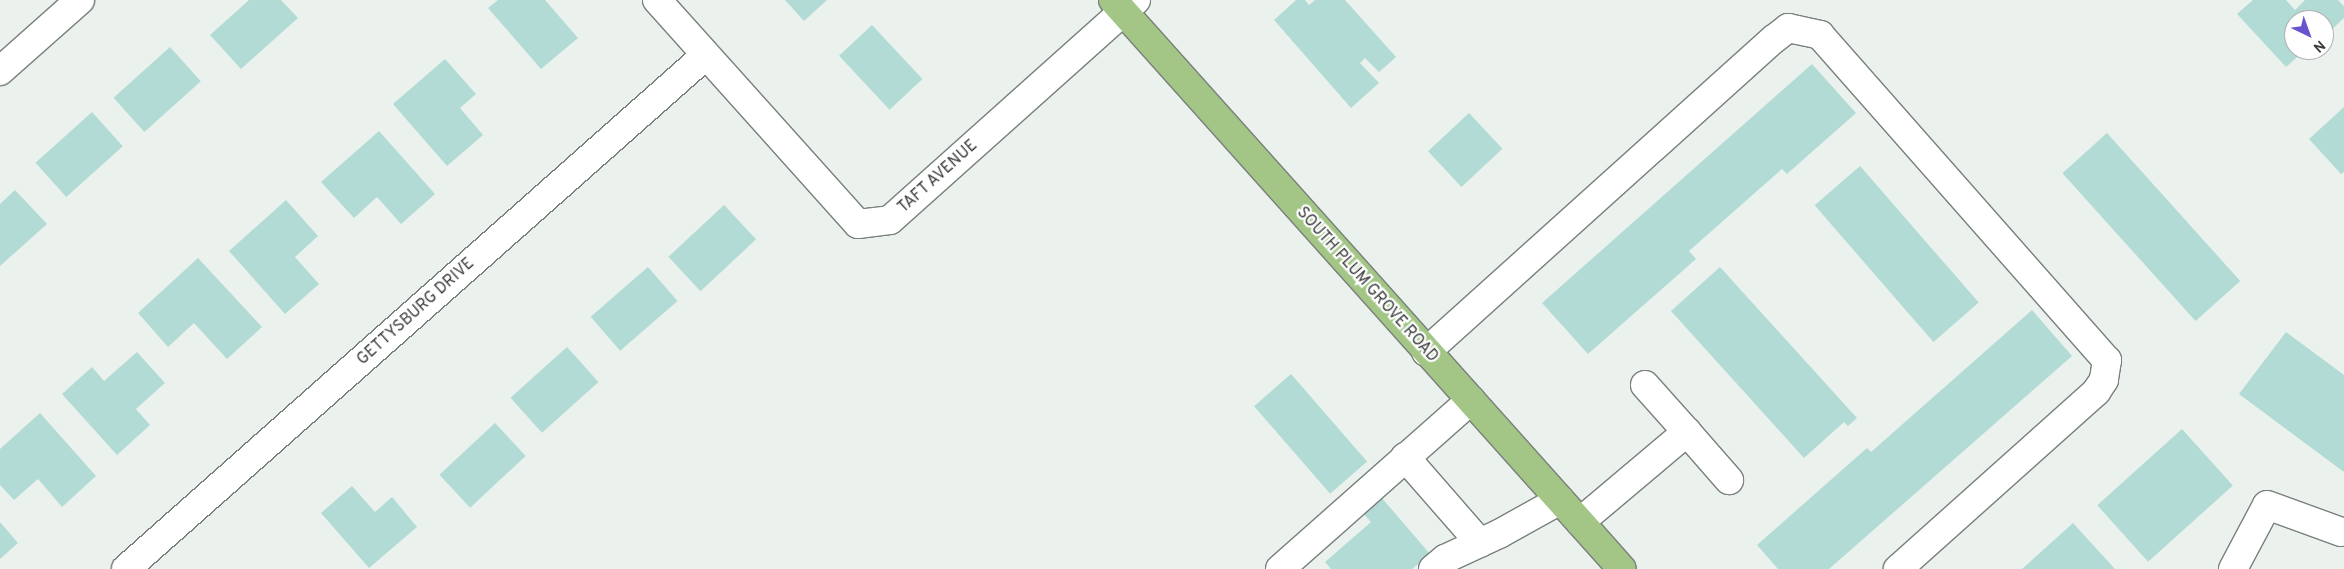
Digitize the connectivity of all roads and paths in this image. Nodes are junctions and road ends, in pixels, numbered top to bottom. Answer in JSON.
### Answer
{"nodes":[{"id":1,"x":657,"y":0,"type":"edge"},
{"id":2,"x":1124,"y":4,"type":"edge"},
{"id":3,"x":64,"y":5,"type":"edge"},
{"id":4,"x":706,"y":55,"type":"junction"},
{"id":5,"x":0,"y":71,"type":"edge"},
{"id":6,"x":1426,"y":352,"type":"junction"},
{"id":7,"x":1644,"y":386,"type":"dead end"},
{"id":8,"x":1471,"y":400,"type":"junction"},
{"id":9,"x":1687,"y":432,"type":"junction"},
{"id":10,"x":1405,"y":457,"type":"junction"},
{"id":11,"x":1729,"y":480,"type":"dead end"},
{"id":12,"x":1560,"y":500,"type":"junction"},
{"id":13,"x":1580,"y":522,"type":"junction"},
{"id":14,"x":2341,"y":532,"type":"dead end"},
{"id":15,"x":1480,"y":543,"type":"junction"},
{"id":16,"x":126,"y":569,"type":"edge"},
{"id":17,"x":1280,"y":569,"type":"edge"},
{"id":18,"x":1433,"y":569,"type":"edge"},
{"id":19,"x":1622,"y":569,"type":"edge"},
{"id":20,"x":1898,"y":569,"type":"edge"},
{"id":21,"x":2233,"y":569,"type":"edge"}],
"edges":[{"from":1,"to":4,"type":"street","name":"TAFT AVENUE"},
{"from":2,"to":4,"type":"street","name":"TAFT AVENUE"},
{"from":2,"to":6,"type":"main road","name":"SOUTH PLUM GROVE ROAD"},
{"from":3,"to":5,"type":"street"},
{"from":4,"to":16,"type":"street","name":"GETTYSBURG DRIVE"},
{"from":6,"to":8,"type":"main road","name":"SOUTH PLUM GROVE ROAD"},
{"from":6,"to":20,"type":"street"},
{"from":7,"to":9,"type":"street"},
{"from":8,"to":10,"type":"street"},
{"from":8,"to":12,"type":"main road","name":"SOUTH PLUM GROVE ROAD"},
{"from":9,"to":11,"type":"street"},
{"from":9,"to":13,"type":"street"},
{"from":10,"to":15,"type":"street"},
{"from":10,"to":17,"type":"street"},
{"from":12,"to":13,"type":"main road","name":"SOUTH PLUM GROVE ROAD"},
{"from":12,"to":15,"type":"street"},
{"from":13,"to":19,"type":"main road","name":"SOUTH PLUM GROVE ROAD"},
{"from":14,"to":21,"type":"street"},
{"from":15,"to":18,"type":"street"}]}
